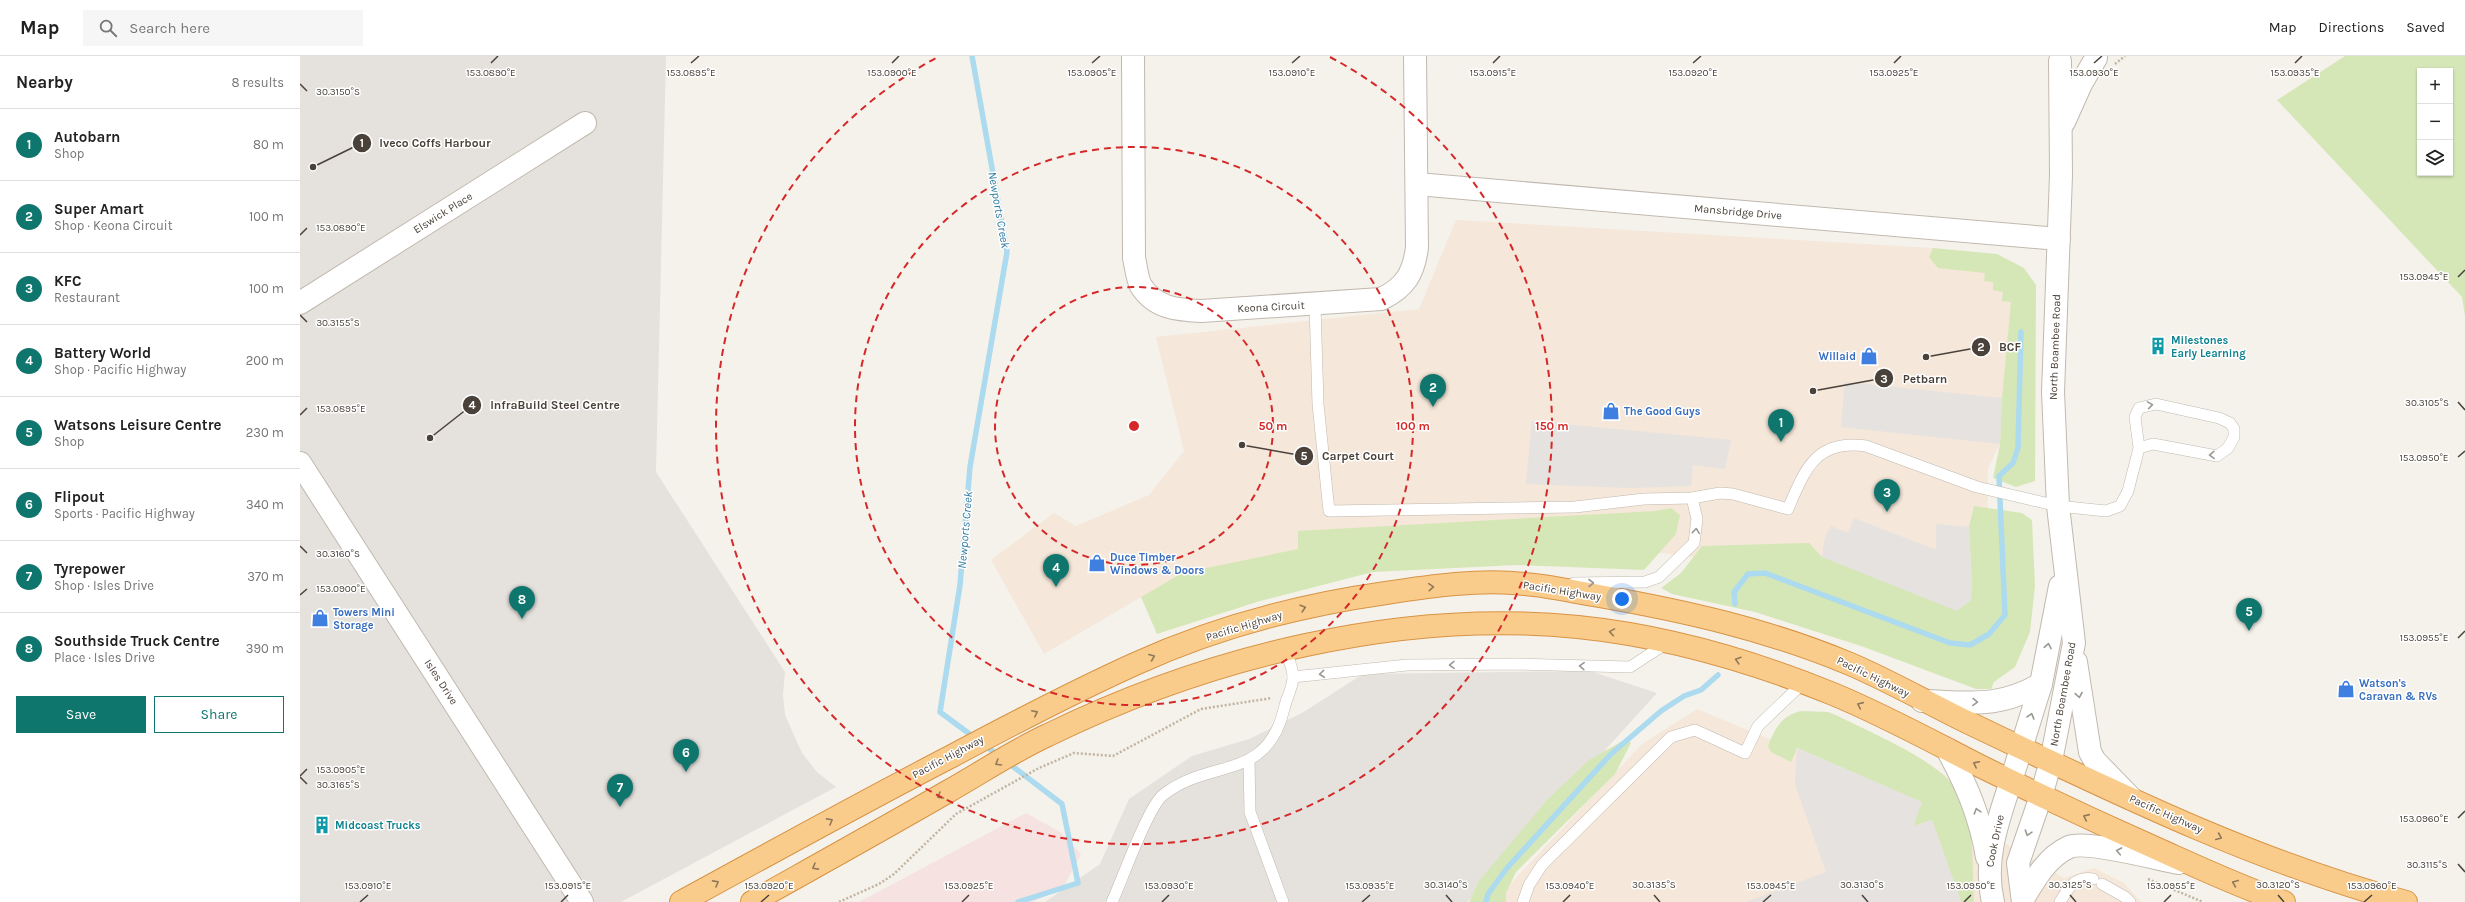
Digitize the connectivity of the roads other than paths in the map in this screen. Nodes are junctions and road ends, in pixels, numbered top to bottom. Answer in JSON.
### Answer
{"nodes":[{"id":1,"x":1133,"y":56,"type":"edge"},
{"id":2,"x":1415,"y":56,"type":"edge"},
{"id":3,"x":2096,"y":57,"type":"edge"},
{"id":4,"x":2058,"y":58,"type":"edge"},
{"id":5,"x":585,"y":122,"type":"dead end"},
{"id":6,"x":2062,"y":127,"type":"junction"},
{"id":7,"x":1417,"y":184,"type":"junction"},
{"id":8,"x":2059,"y":239,"type":"junction"},
{"id":9,"x":300,"y":303,"type":"edge"},
{"id":10,"x":1315,"y":305,"type":"junction"},
{"id":11,"x":2139,"y":448,"type":"junction"},
{"id":12,"x":300,"y":463,"type":"edge"},
{"id":13,"x":1692,"y":498,"type":"junction"},
{"id":14,"x":2058,"y":506,"type":"junction"},
{"id":15,"x":2064,"y":567,"type":"junction"},
{"id":16,"x":1524,"y":583,"type":"junction"},
{"id":17,"x":1669,"y":642,"type":"junction"},
{"id":18,"x":2074,"y":643,"type":"junction"},
{"id":19,"x":1286,"y":650,"type":"junction"},
{"id":20,"x":1293,"y":677,"type":"junction"},
{"id":21,"x":1804,"y":682,"type":"junction"},
{"id":22,"x":2041,"y":684,"type":"junction"},
{"id":23,"x":1922,"y":700,"type":"junction"},
{"id":24,"x":2023,"y":748,"type":"junction"},
{"id":25,"x":1947,"y":750,"type":"junction"},
{"id":26,"x":1249,"y":761,"type":"junction"},
{"id":27,"x":2051,"y":761,"type":"junction"},
{"id":28,"x":2011,"y":781,"type":"junction"},
{"id":29,"x":2041,"y":796,"type":"junction"},
{"id":30,"x":2132,"y":799,"type":"junction"},
{"id":31,"x":1988,"y":862,"type":"junction"},
{"id":32,"x":2198,"y":867,"type":"junction"},
{"id":33,"x":2023,"y":901,"type":"edge"},
{"id":34,"x":582,"y":902,"type":"edge"},
{"id":35,"x":681,"y":902,"type":"edge"},
{"id":36,"x":752,"y":902,"type":"edge"},
{"id":37,"x":1112,"y":902,"type":"edge"},
{"id":38,"x":1283,"y":902,"type":"edge"},
{"id":39,"x":1523,"y":902,"type":"edge"},
{"id":40,"x":1992,"y":902,"type":"edge"},
{"id":41,"x":2060,"y":902,"type":"edge"},
{"id":42,"x":2130,"y":902,"type":"edge"},
{"id":43,"x":2284,"y":902,"type":"edge"},
{"id":44,"x":2406,"y":902,"type":"edge"}],
"edges":[{"from":1,"to":10,"type":"street","name":"Keona Circuit"},
{"from":2,"to":7,"type":"street","name":"Keona Circuit"},
{"from":3,"to":4,"type":"street"},
{"from":3,"to":6,"type":"street","name":"North Boambee Road"},
{"from":4,"to":6,"type":"street","name":"North Boambee Road"},
{"from":5,"to":9,"type":"street","name":"Elswick Place"},
{"from":6,"to":8,"type":"street","name":"North Boambee Road"},
{"from":7,"to":8,"type":"street","name":"Mansbridge Drive"},
{"from":7,"to":10,"type":"street","name":"Keona Circuit"},
{"from":8,"to":14,"type":"street","name":"North Boambee Road"},
{"from":10,"to":13,"type":"lane"},
{"from":11,"to":11,"type":"lane","one_way":true},
{"from":11,"to":14,"type":"lane"},
{"from":12,"to":34,"type":"street","name":"Isles Drive"},
{"from":13,"to":14,"type":"lane"},
{"from":16,"to":13,"type":"lane","one_way":true},
{"from":14,"to":15,"type":"street","name":"North Boambee Road"},
{"from":15,"to":18,"type":"street","name":"North Boambee Road"},
{"from":22,"to":15,"type":"street","name":"North Boambee Road","one_way":true},
{"from":16,"to":23,"type":"highway","name":"Pacific Highway"},
{"from":35,"to":16,"type":"highway","name":"Pacific Highway","one_way":true},
{"from":17,"to":19,"type":"highway","one_way":true},
{"from":17,"to":20,"type":"lane","one_way":true},
{"from":21,"to":17,"type":"highway","one_way":true},
{"from":18,"to":27,"type":"street","name":"North Boambee Road"},
{"from":18,"to":30,"type":"street","one_way":true},
{"from":19,"to":20,"type":"lane"},
{"from":19,"to":36,"type":"highway","one_way":true},
{"from":20,"to":26,"type":"lane"},
{"from":25,"to":21,"type":"highway","one_way":true},
{"from":21,"to":39,"type":"lane"},
{"from":23,"to":22,"type":"street","one_way":true},
{"from":24,"to":22,"type":"street","name":"North Boambee Road","one_way":true},
{"from":23,"to":24,"type":"highway","name":"Pacific Highway"},
{"from":24,"to":27,"type":"highway","name":"Pacific Highway"},
{"from":24,"to":28,"type":"street","name":"North Boambee Road"},
{"from":28,"to":25,"type":"highway","one_way":true},
{"from":31,"to":25,"type":"street","one_way":true},
{"from":26,"to":37,"type":"lane"},
{"from":26,"to":38,"type":"lane"},
{"from":27,"to":29,"type":"street","name":"North Boambee Road"},
{"from":27,"to":30,"type":"highway","name":"Pacific Highway"},
{"from":28,"to":29,"type":"highway"},
{"from":28,"to":31,"type":"street","name":"Cook Drive"},
{"from":32,"to":29,"type":"highway","one_way":true},
{"from":29,"to":33,"type":"street","one_way":true},
{"from":30,"to":44,"type":"highway","name":"Pacific Highway","one_way":true},
{"from":31,"to":40,"type":"street","name":"Cook Drive"},
{"from":32,"to":33,"type":"street","one_way":true},
{"from":43,"to":32,"type":"highway","one_way":true},
{"from":41,"to":42,"type":"lane"}]}
